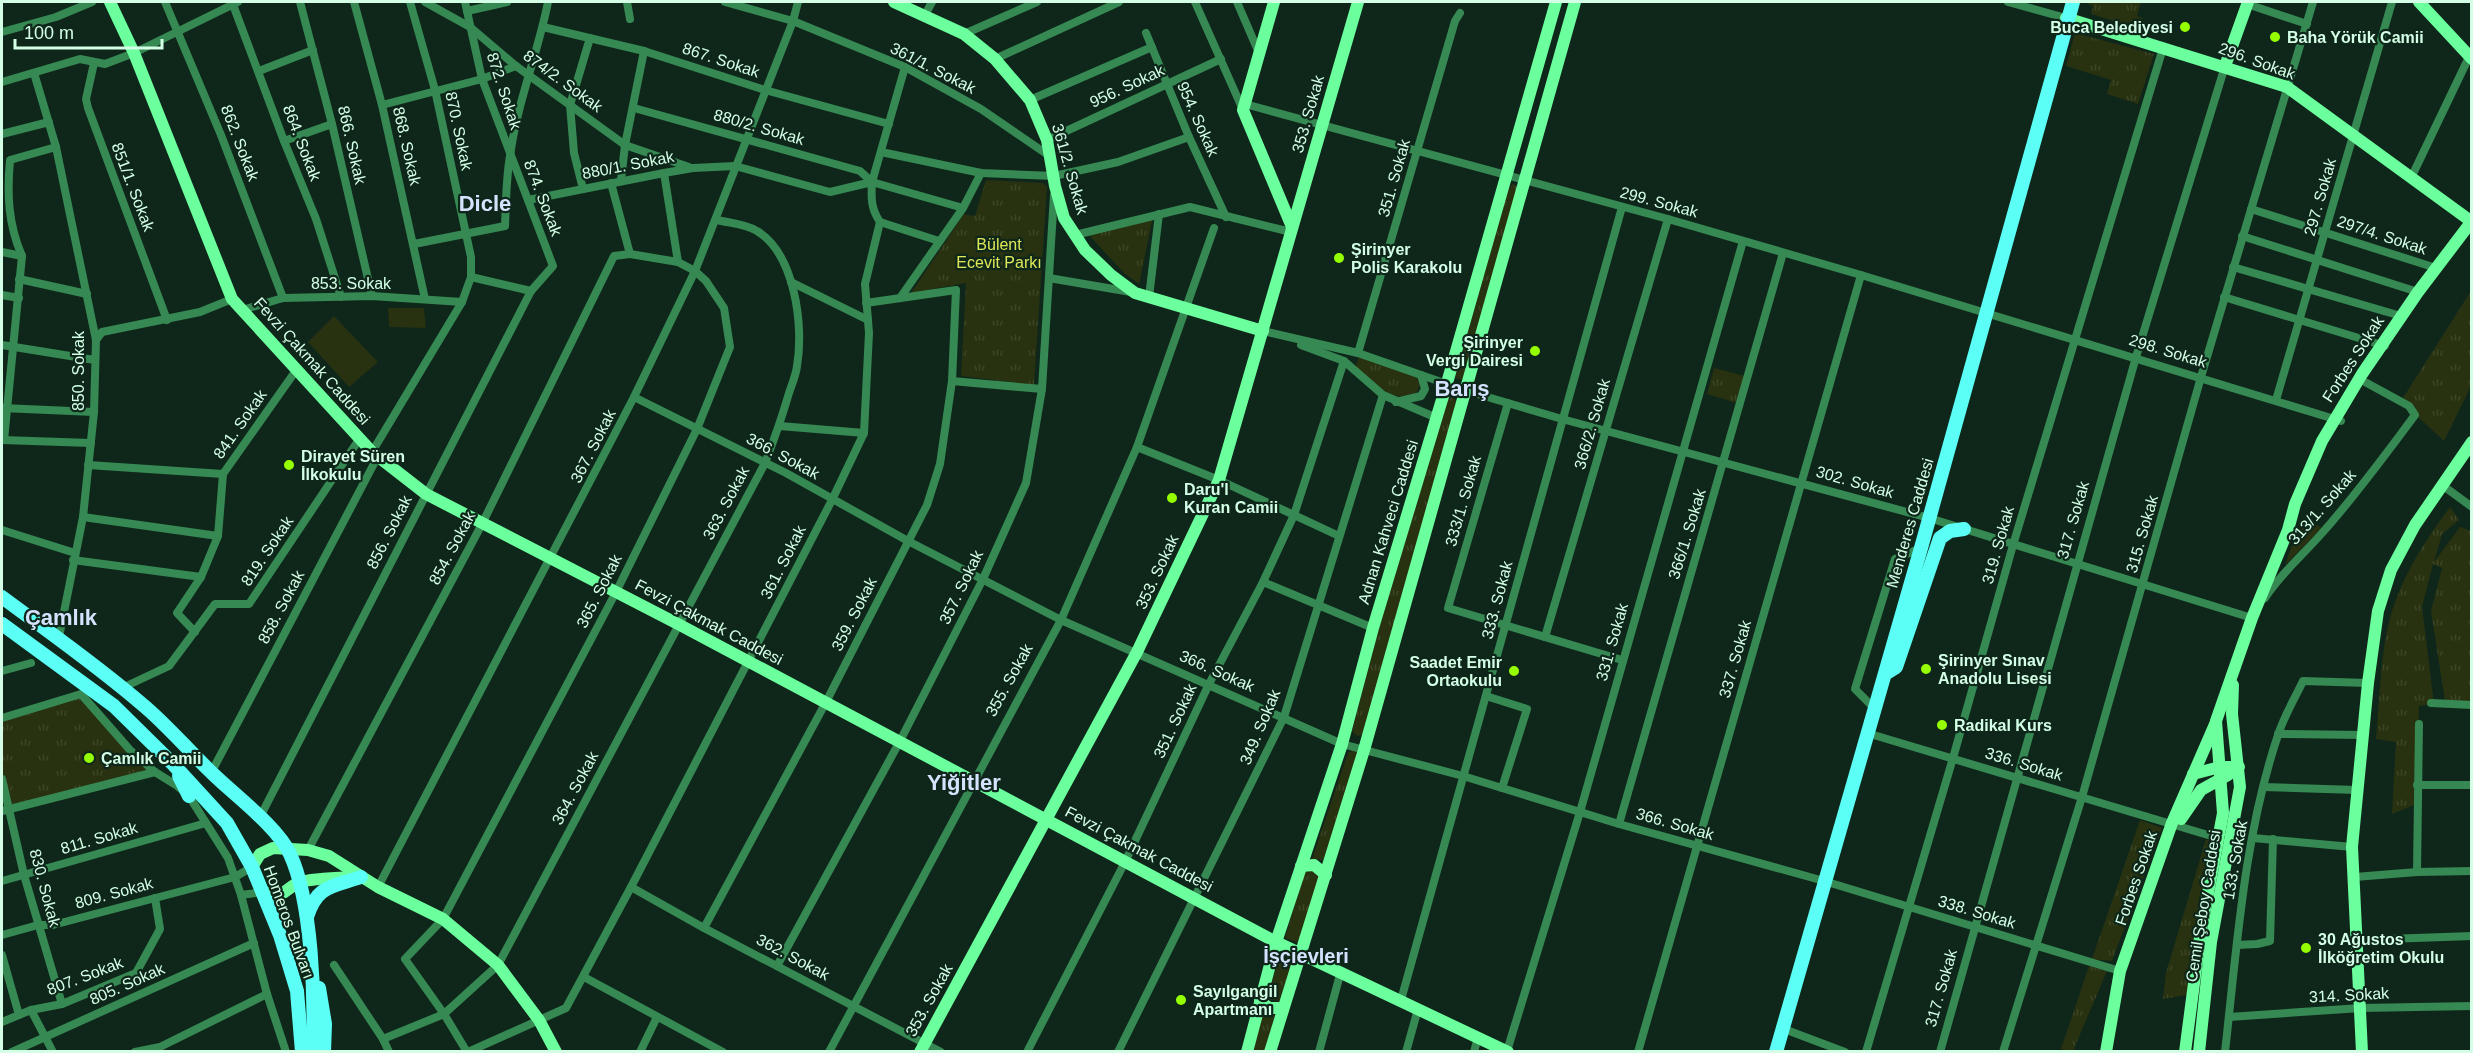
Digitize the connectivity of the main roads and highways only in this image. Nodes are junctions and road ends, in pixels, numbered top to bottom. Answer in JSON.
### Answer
{"nodes":[{"id":1,"x":110,"y":2,"type":"edge"},
{"id":2,"x":1274,"y":2,"type":"edge"},
{"id":3,"x":1359,"y":2,"type":"edge"},
{"id":4,"x":1556,"y":2,"type":"edge"},
{"id":5,"x":1575,"y":2,"type":"edge"},
{"id":6,"x":2073,"y":2,"type":"edge"},
{"id":7,"x":2420,"y":2,"type":"edge"},
{"id":8,"x":900,"y":3,"type":"edge"},
{"id":9,"x":2248,"y":3,"type":"edge"},
{"id":10,"x":2066,"y":18,"type":"junction"},
{"id":11,"x":2470,"y":58,"type":"edge"},
{"id":12,"x":2225,"y":66,"type":"junction"},
{"id":13,"x":2471,"y":221,"type":"edge"},
{"id":14,"x":1291,"y":229,"type":"junction"},
{"id":15,"x":2472,"y":233,"type":"edge"},
{"id":16,"x":1263,"y":332,"type":"junction"},
{"id":17,"x":2385,"y":346,"type":"junction"},
{"id":18,"x":2338,"y":419,"type":"junction"},
{"id":19,"x":2472,"y":441,"type":"edge"},
{"id":20,"x":1964,"y":529,"type":"road end"},
{"id":21,"x":2,"y":597,"type":"edge"},
{"id":22,"x":2,"y":624,"type":"edge"},
{"id":23,"x":64,"y":669,"type":"junction"},
{"id":24,"x":1884,"y":674,"type":"junction"},
{"id":25,"x":2233,"y":675,"type":"junction"},
{"id":26,"x":81,"y":694,"type":"road end"},
{"id":27,"x":2216,"y":721,"type":"junction"},
{"id":28,"x":173,"y":764,"type":"junction"},
{"id":29,"x":2220,"y":766,"type":"junction"},
{"id":30,"x":2239,"y":767,"type":"junction"},
{"id":31,"x":2193,"y":774,"type":"junction"},
{"id":32,"x":2222,"y":780,"type":"junction"},
{"id":33,"x":189,"y":796,"type":"road end"},
{"id":34,"x":1048,"y":819,"type":"junction"},
{"id":35,"x":2172,"y":823,"type":"junction"},
{"id":36,"x":288,"y":850,"type":"junction"},
{"id":37,"x":1301,"y":866,"type":"junction"},
{"id":38,"x":252,"y":867,"type":"junction"},
{"id":39,"x":1326,"y":874,"type":"junction"},
{"id":40,"x":362,"y":877,"type":"junction"},
{"id":41,"x":298,"y":882,"type":"junction"},
{"id":42,"x":264,"y":892,"type":"junction"},
{"id":43,"x":306,"y":917,"type":"junction"},
{"id":44,"x":1276,"y":942,"type":"junction"},
{"id":45,"x":309,"y":947,"type":"junction"},
{"id":46,"x":1301,"y":952,"type":"junction"},
{"id":47,"x":1260,"y":1001,"type":"junction"},
{"id":48,"x":1283,"y":1008,"type":"junction"},
{"id":49,"x":922,"y":1048,"type":"edge"},
{"id":50,"x":1508,"y":1051,"type":"edge"},
{"id":51,"x":302,"y":1052,"type":"edge"},
{"id":52,"x":313,"y":1052,"type":"edge"},
{"id":53,"x":324,"y":1052,"type":"edge"},
{"id":54,"x":556,"y":1052,"type":"edge"},
{"id":55,"x":1247,"y":1052,"type":"edge"},
{"id":56,"x":1270,"y":1052,"type":"edge"},
{"id":57,"x":1776,"y":1052,"type":"edge"},
{"id":58,"x":2106,"y":1052,"type":"edge"},
{"id":59,"x":2185,"y":1052,"type":"edge"},
{"id":60,"x":2199,"y":1052,"type":"edge"},
{"id":61,"x":2362,"y":1052,"type":"edge"}],
"edges":[{"from":1,"to":34,"type":"main road","name":"Fevzi Çakmak Caddesi"},
{"from":2,"to":14,"type":"main road"},
{"from":3,"to":14,"type":"main road","name":"353. Sokak"},
{"from":4,"to":37,"type":"main road","name":"Adnan Kahveci Caddesi"},
{"from":5,"to":39,"type":"main road"},
{"from":6,"to":10,"type":"main road","name":"Menderes Caddesi"},
{"from":7,"to":11,"type":"main road"},
{"from":8,"to":16,"type":"main road","name":"361/2. Sokak"},
{"from":9,"to":12,"type":"main road","name":"317. Sokak"},
{"from":10,"to":12,"type":"main road","name":"296. Sokak"},
{"from":10,"to":24,"type":"main road","name":"Menderes Caddesi"},
{"from":12,"to":13,"type":"main road","name":"296. Sokak"},
{"from":13,"to":17,"type":"main road","name":"Forbes Sokak"},
{"from":14,"to":16,"type":"main road","name":"353. Sokak"},
{"from":15,"to":17,"type":"main road","name":"Forbes Sokak"},
{"from":16,"to":34,"type":"main road","name":"353. Sokak"},
{"from":17,"to":18,"type":"main road","name":"Forbes Sokak"},
{"from":17,"to":18,"type":"main road","name":"Forbes Sokak"},
{"from":18,"to":25,"type":"main road","name":"Forbes Sokak"},
{"from":19,"to":61,"type":"main road"},
{"from":20,"to":24,"type":"main road"},
{"from":21,"to":36,"type":"main road"},
{"from":22,"to":23,"type":"main road","name":"Homeros Bulvarı"},
{"from":23,"to":26,"type":"main road"},
{"from":23,"to":28,"type":"main road","name":"Homeros Bulvarı"},
{"from":24,"to":57,"type":"main road","name":"Menderes Caddesi"},
{"from":25,"to":27,"type":"main road","name":"Forbes Sokak"},
{"from":25,"to":30,"type":"main road","name":"Cemil Şeboy Caddesi"},
{"from":27,"to":29,"type":"main road","name":"Forbes Sokak"},
{"from":27,"to":31,"type":"main road","name":"Forbes Sokak"},
{"from":28,"to":33,"type":"main road"},
{"from":28,"to":38,"type":"main road","name":"Homeros Bulvarı"},
{"from":29,"to":30,"type":"main road"},
{"from":29,"to":31,"type":"main road"},
{"from":29,"to":32,"type":"main road","name":"Forbes Sokak"},
{"from":30,"to":32,"type":"main road"},
{"from":30,"to":60,"type":"main road","name":"Cemil Şeboy Caddesi"},
{"from":31,"to":35,"type":"main road","name":"Forbes Sokak"},
{"from":32,"to":35,"type":"main road"},
{"from":32,"to":59,"type":"main road","name":"Forbes Sokak"},
{"from":34,"to":44,"type":"main road","name":"Fevzi Çakmak Caddesi"},
{"from":34,"to":49,"type":"main road","name":"353. Sokak"},
{"from":35,"to":58,"type":"main road","name":"Forbes Sokak"},
{"from":36,"to":38,"type":"main road"},
{"from":36,"to":40,"type":"main road"},
{"from":36,"to":41,"type":"main road","name":"Homeros Bulvarı"},
{"from":37,"to":39,"type":"main road"},
{"from":37,"to":44,"type":"main road","name":"Adnan Kahveci Caddesi"},
{"from":38,"to":42,"type":"main road","name":"Homeros Bulvarı"},
{"from":39,"to":46,"type":"main road"},
{"from":40,"to":41,"type":"main road"},
{"from":40,"to":43,"type":"main road"},
{"from":40,"to":54,"type":"main road"},
{"from":41,"to":42,"type":"main road"},
{"from":41,"to":43,"type":"main road","name":"Homeros Bulvarı"},
{"from":42,"to":51,"type":"main road","name":"Homeros Bulvarı"},
{"from":43,"to":45,"type":"main road","name":"Homeros Bulvarı"},
{"from":44,"to":46,"type":"main road","name":"Fevzi Çakmak Caddesi"},
{"from":44,"to":47,"type":"main road","name":"Adnan Kahveci Caddesi"},
{"from":45,"to":52,"type":"main road","name":"Homeros Bulvarı"},
{"from":45,"to":53,"type":"main road"},
{"from":46,"to":48,"type":"main road"},
{"from":46,"to":50,"type":"main road","name":"Fevzi Çakmak Caddesi"},
{"from":47,"to":48,"type":"main road"},
{"from":47,"to":55,"type":"main road","name":"Adnan Kahveci Caddesi"},
{"from":48,"to":56,"type":"main road"}]}
